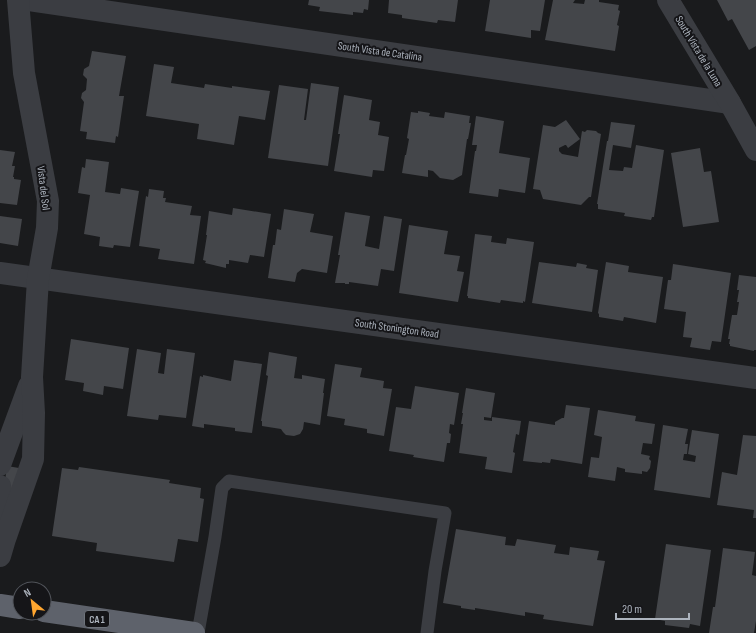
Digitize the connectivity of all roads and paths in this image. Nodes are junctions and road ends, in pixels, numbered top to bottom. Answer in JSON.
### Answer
{"nodes":[{"id":1,"x":18,"y":0,"type":"edge"},
{"id":2,"x":29,"y":0,"type":"edge"},
{"id":3,"x":668,"y":0,"type":"edge"},
{"id":4,"x":730,"y":103,"type":"junction"},
{"id":5,"x":756,"y":150,"type":"edge"},
{"id":6,"x":0,"y":273,"type":"edge"},
{"id":7,"x":38,"y":279,"type":"junction"},
{"id":8,"x":32,"y":377,"type":"junction"},
{"id":9,"x":756,"y":378,"type":"edge"},
{"id":10,"x":0,"y":465,"type":"edge"},
{"id":11,"x":0,"y":486,"type":"edge"},
{"id":12,"x":2,"y":547,"type":"edge"},
{"id":13,"x":0,"y":605,"type":"edge"},
{"id":14,"x":12,"y":607,"type":"edge"},
{"id":15,"x":52,"y":612,"type":"edge"},
{"id":16,"x":194,"y":633,"type":"edge"},
{"id":17,"x":198,"y":633,"type":"edge"},
{"id":18,"x":427,"y":633,"type":"edge"}],
"edges":[{"from":1,"to":7,"type":"street","name":"Vista del Sol"},
{"from":2,"to":4,"type":"street","name":"South Vista de Catalina"},
{"from":3,"to":4,"type":"street","name":"South Vista de la Luna"},
{"from":4,"to":5,"type":"street","name":"South Vista de la Luna"},
{"from":6,"to":7,"type":"street","name":"South Stonington Road"},
{"from":7,"to":8,"type":"street","name":"Vista del Sol"},
{"from":7,"to":9,"type":"street","name":"South Stonington Road"},
{"from":8,"to":10,"type":"street","name":"Vista del Sol"},
{"from":8,"to":12,"type":"street","name":"Vista del Sol"},
{"from":11,"to":12,"type":"street","name":"Vista del Sol"},
{"from":13,"to":14,"type":"highway"},
{"from":15,"to":16,"type":"highway","number":"CA 1"},
{"from":17,"to":18,"type":"lane"}]}
